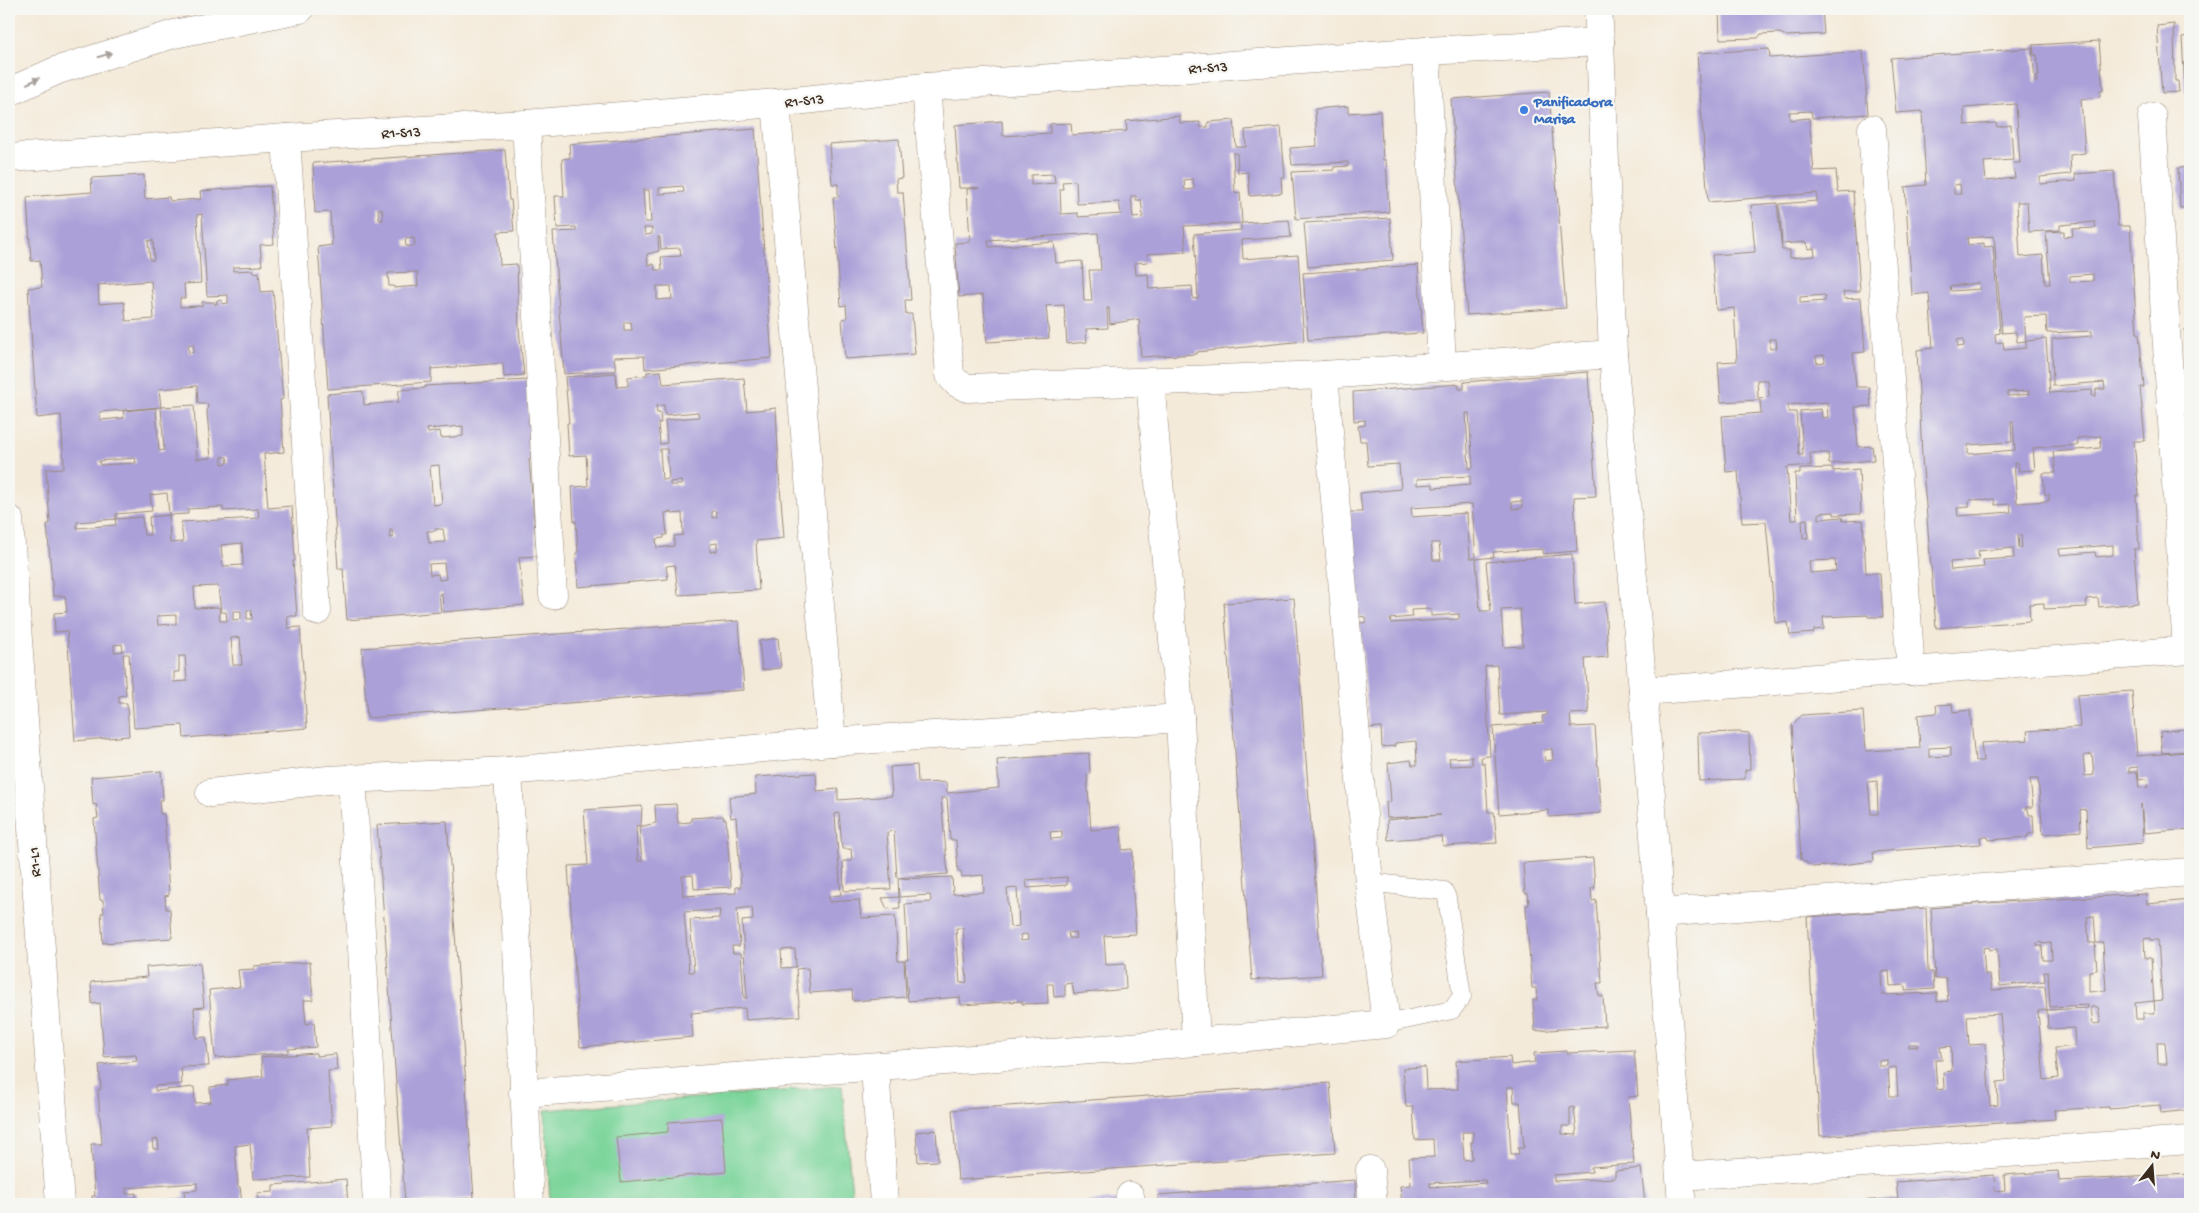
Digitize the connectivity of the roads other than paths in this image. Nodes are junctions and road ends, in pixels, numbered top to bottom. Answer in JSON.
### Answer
{"nodes":[{"id":1,"x":300,"y":9,"type":"edge"},
{"id":2,"x":1598,"y":9,"type":"edge"},
{"id":3,"x":1600,"y":42,"type":"junction"},
{"id":4,"x":1426,"y":51,"type":"junction"},
{"id":5,"x":926,"y":87,"type":"junction"},
{"id":6,"x":9,"y":92,"type":"edge"},
{"id":7,"x":776,"y":103,"type":"junction"},
{"id":8,"x":2152,"y":117,"type":"dead end"},
{"id":9,"x":526,"y":124,"type":"junction"},
{"id":10,"x":1872,"y":129,"type":"dead end"},
{"id":11,"x":286,"y":138,"type":"junction"},
{"id":12,"x":9,"y":158,"type":"edge"},
{"id":13,"x":1613,"y":354,"type":"junction"},
{"id":14,"x":1442,"y":365,"type":"junction"},
{"id":15,"x":1324,"y":375,"type":"junction"},
{"id":16,"x":1150,"y":382,"type":"junction"},
{"id":17,"x":9,"y":519,"type":"edge"},
{"id":18,"x":553,"y":595,"type":"dead end"},
{"id":19,"x":316,"y":611,"type":"dead end"},
{"id":20,"x":2189,"y":650,"type":"edge"},
{"id":21,"x":14,"y":663,"type":"edge"},
{"id":22,"x":1911,"y":671,"type":"junction"},
{"id":23,"x":1643,"y":691,"type":"junction"},
{"id":24,"x":1180,"y":718,"type":"junction"},
{"id":25,"x":832,"y":742,"type":"junction"},
{"id":26,"x":508,"y":771,"type":"junction"},
{"id":27,"x":352,"y":778,"type":"junction"},
{"id":28,"x":210,"y":793,"type":"dead end"},
{"id":29,"x":2190,"y":872,"type":"edge"},
{"id":30,"x":1369,"y":882,"type":"junction"},
{"id":31,"x":1660,"y":912,"type":"junction"},
{"id":32,"x":1386,"y":1024,"type":"junction"},
{"id":33,"x":1196,"y":1042,"type":"junction"},
{"id":34,"x":875,"y":1067,"type":"junction"},
{"id":35,"x":523,"y":1093,"type":"junction"},
{"id":36,"x":2190,"y":1140,"type":"edge"},
{"id":37,"x":1370,"y":1170,"type":"dead end"},
{"id":38,"x":1681,"y":1176,"type":"junction"},
{"id":39,"x":60,"y":1204,"type":"edge"},
{"id":40,"x":377,"y":1204,"type":"edge"},
{"id":41,"x":530,"y":1204,"type":"edge"},
{"id":42,"x":884,"y":1204,"type":"edge"},
{"id":43,"x":1374,"y":1204,"type":"edge"},
{"id":44,"x":1682,"y":1204,"type":"edge"}],
"edges":[{"from":6,"to":1,"type":"street","one_way":true},
{"from":2,"to":3,"type":"street"},
{"from":3,"to":4,"type":"street","name":"R1-S13"},
{"from":3,"to":13,"type":"street"},
{"from":4,"to":5,"type":"street","name":"R1-S13"},
{"from":4,"to":14,"type":"street"},
{"from":5,"to":7,"type":"street","name":"R1-S13"},
{"from":5,"to":16,"type":"street"},
{"from":7,"to":9,"type":"street","name":"R1-S13"},
{"from":7,"to":25,"type":"street"},
{"from":8,"to":20,"type":"street"},
{"from":9,"to":11,"type":"street","name":"R1-S13"},
{"from":9,"to":18,"type":"street"},
{"from":10,"to":22,"type":"street"},
{"from":11,"to":12,"type":"street","name":"R1-S13"},
{"from":11,"to":19,"type":"street"},
{"from":13,"to":14,"type":"street"},
{"from":13,"to":23,"type":"street"},
{"from":14,"to":15,"type":"street"},
{"from":15,"to":16,"type":"street"},
{"from":15,"to":30,"type":"street"},
{"from":16,"to":24,"type":"street"},
{"from":17,"to":21,"type":"street","name":"R1-L1"},
{"from":20,"to":22,"type":"street"},
{"from":21,"to":39,"type":"street","name":"R1-L1"},
{"from":22,"to":23,"type":"street"},
{"from":23,"to":31,"type":"street"},
{"from":24,"to":25,"type":"street"},
{"from":24,"to":33,"type":"street"},
{"from":25,"to":26,"type":"street"},
{"from":26,"to":27,"type":"street"},
{"from":26,"to":35,"type":"street"},
{"from":27,"to":28,"type":"street"},
{"from":27,"to":40,"type":"street"},
{"from":29,"to":31,"type":"street"},
{"from":30,"to":32,"type":"street"},
{"from":30,"to":32,"type":"lane"},
{"from":31,"to":38,"type":"street"},
{"from":32,"to":33,"type":"street"},
{"from":33,"to":34,"type":"street"},
{"from":34,"to":35,"type":"street"},
{"from":34,"to":42,"type":"street"},
{"from":35,"to":41,"type":"street"},
{"from":36,"to":38,"type":"street"},
{"from":37,"to":43,"type":"street"},
{"from":38,"to":44,"type":"street"}]}
